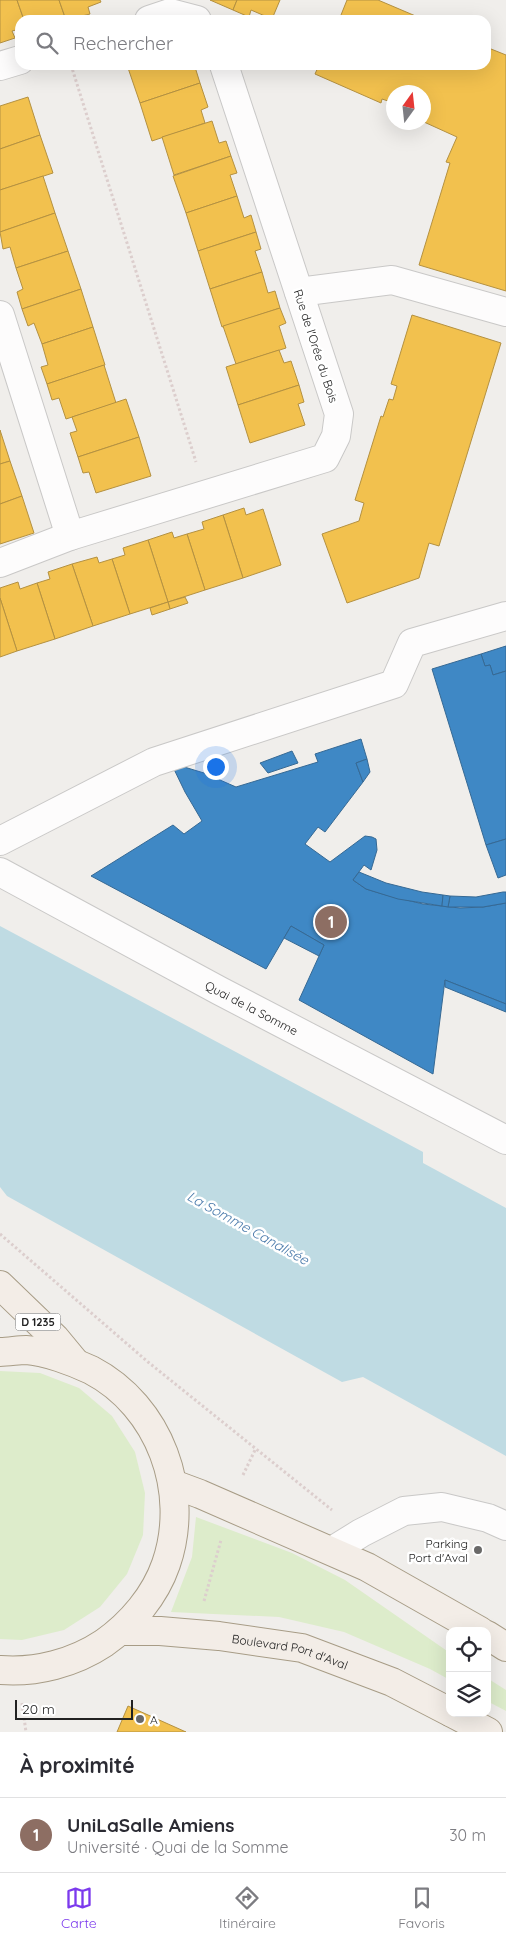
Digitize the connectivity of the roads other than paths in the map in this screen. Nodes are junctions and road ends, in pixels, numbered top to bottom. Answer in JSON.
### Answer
{"nodes":[{"id":1,"x":15,"y":62,"type":"edge"},
{"id":2,"x":0,"y":66,"type":"edge"},
{"id":3,"x":226,"y":70,"type":"edge"},
{"id":4,"x":298,"y":292,"type":"junction"},
{"id":5,"x":506,"y":312,"type":"edge"},
{"id":6,"x":0,"y":315,"type":"edge"},
{"id":7,"x":70,"y":536,"type":"junction"},
{"id":8,"x":0,"y":563,"type":"edge"},
{"id":9,"x":506,"y":616,"type":"edge"},
{"id":10,"x":0,"y":841,"type":"edge"},
{"id":11,"x":0,"y":872,"type":"edge"},
{"id":12,"x":506,"y":1140,"type":"edge"},
{"id":13,"x":0,"y":1285,"type":"edge"},
{"id":14,"x":0,"y":1352,"type":"edge"},
{"id":15,"x":74,"y":1361,"type":"junction"},
{"id":16,"x":173,"y":1484,"type":"junction"},
{"id":17,"x":506,"y":1526,"type":"edge"},
{"id":18,"x":332,"y":1551,"type":"junction"},
{"id":19,"x":473,"y":1627,"type":"edge"},
{"id":20,"x":121,"y":1631,"type":"junction"},
{"id":21,"x":491,"y":1638,"type":"edge"},
{"id":22,"x":506,"y":1647,"type":"edge"},
{"id":23,"x":0,"y":1670,"type":"edge"},
{"id":24,"x":446,"y":1710,"type":"edge"},
{"id":25,"x":458,"y":1717,"type":"edge"},
{"id":26,"x":483,"y":1731,"type":"edge"}],
"edges":[{"from":1,"to":2,"type":"street"},
{"from":3,"to":4,"type":"street","name":"Rue de l'Orée du Bois"},
{"from":4,"to":5,"type":"street"},
{"from":4,"to":7,"type":"street","name":"Rue de l'Orée du Bois"},
{"from":6,"to":7,"type":"street"},
{"from":7,"to":8,"type":"street","name":"Rue de l'Orée du Bois"},
{"from":9,"to":10,"type":"street"},
{"from":11,"to":12,"type":"street","name":"Quai de la Somme"},
{"from":13,"to":15,"type":"main road","number":"D 1235"},
{"from":14,"to":15,"type":"main road"},
{"from":15,"to":16,"type":"main road"},
{"from":16,"to":18,"type":"main road"},
{"from":16,"to":20,"type":"main road"},
{"from":17,"to":18,"type":"street"},
{"from":18,"to":19,"type":"main road"},
{"from":20,"to":23,"type":"main road"},
{"from":20,"to":24,"type":"main road","name":"Boulevard Port d'Aval"},
{"from":21,"to":22,"type":"main road"},
{"from":25,"to":26,"type":"main road","name":"Boulevard Port d'Aval"}]}
